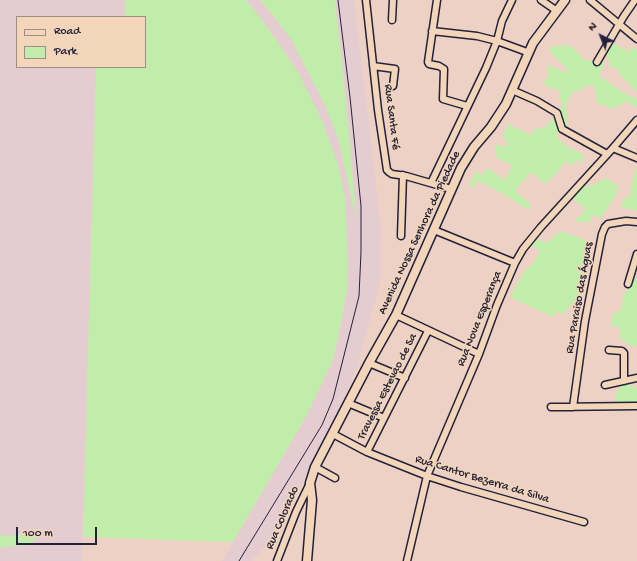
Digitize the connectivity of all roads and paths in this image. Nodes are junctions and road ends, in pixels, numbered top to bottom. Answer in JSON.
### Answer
{"nodes":[{"id":1,"x":366,"y":0,"type":"edge"},
{"id":2,"x":393,"y":0,"type":"edge"},
{"id":3,"x":437,"y":0,"type":"edge"},
{"id":4,"x":512,"y":0,"type":"edge"},
{"id":5,"x":541,"y":0,"type":"edge"},
{"id":6,"x":565,"y":0,"type":"edge"},
{"id":7,"x":590,"y":0,"type":"edge"},
{"id":8,"x":635,"y":0,"type":"edge"},
{"id":9,"x":557,"y":11,"type":"junction"},
{"id":10,"x":392,"y":20,"type":"dead end"},
{"id":11,"x":619,"y":24,"type":"junction"},
{"id":12,"x":432,"y":31,"type":"junction"},
{"id":13,"x":637,"y":39,"type":"edge"},
{"id":14,"x":497,"y":41,"type":"junction"},
{"id":15,"x":527,"y":52,"type":"junction"},
{"id":16,"x":597,"y":62,"type":"dead end"},
{"id":17,"x":373,"y":66,"type":"junction"},
{"id":18,"x":393,"y":86,"type":"dead end"},
{"id":19,"x":512,"y":90,"type":"junction"},
{"id":20,"x":467,"y":106,"type":"junction"},
{"id":21,"x":637,"y":120,"type":"edge"},
{"id":22,"x":613,"y":148,"type":"junction"},
{"id":23,"x":607,"y":154,"type":"junction"},
{"id":24,"x":637,"y":158,"type":"edge"},
{"id":25,"x":403,"y":175,"type":"junction"},
{"id":26,"x":431,"y":183,"type":"junction"},
{"id":27,"x":451,"y":189,"type":"junction"},
{"id":28,"x":637,"y":222,"type":"edge"},
{"id":29,"x":434,"y":230,"type":"junction"},
{"id":30,"x":401,"y":236,"type":"dead end"},
{"id":31,"x":637,"y":254,"type":"edge"},
{"id":32,"x":515,"y":263,"type":"junction"},
{"id":33,"x":628,"y":284,"type":"dead end"},
{"id":34,"x":396,"y":315,"type":"junction"},
{"id":35,"x":428,"y":331,"type":"junction"},
{"id":36,"x":609,"y":350,"type":"dead end"},
{"id":37,"x":479,"y":354,"type":"junction"},
{"id":38,"x":369,"y":363,"type":"junction"},
{"id":39,"x":404,"y":378,"type":"junction"},
{"id":40,"x":637,"y":378,"type":"edge"},
{"id":41,"x":624,"y":381,"type":"junction"},
{"id":42,"x":605,"y":385,"type":"dead end"},
{"id":43,"x":348,"y":403,"type":"junction"},
{"id":44,"x":637,"y":406,"type":"edge"},
{"id":45,"x":551,"y":407,"type":"dead end"},
{"id":46,"x":573,"y":407,"type":"junction"},
{"id":47,"x":384,"y":418,"type":"junction"},
{"id":48,"x":333,"y":434,"type":"junction"},
{"id":49,"x":367,"y":452,"type":"junction"},
{"id":50,"x":315,"y":468,"type":"junction"},
{"id":51,"x":427,"y":476,"type":"junction"},
{"id":52,"x":335,"y":478,"type":"dead end"},
{"id":53,"x":310,"y":483,"type":"junction"},
{"id":54,"x":584,"y":522,"type":"dead end"},
{"id":55,"x":277,"y":561,"type":"edge"},
{"id":56,"x":307,"y":561,"type":"edge"},
{"id":57,"x":407,"y":561,"type":"edge"}],
"edges":[{"from":1,"to":17,"type":"street","name":"Rua Santa Fé"},
{"from":2,"to":10,"type":"street"},
{"from":3,"to":12,"type":"street"},
{"from":4,"to":14,"type":"street"},
{"from":5,"to":9,"type":"street"},
{"from":6,"to":9,"type":"street","name":"Avenida Nossa Senhora da Piedade"},
{"from":7,"to":11,"type":"street"},
{"from":8,"to":11,"type":"street"},
{"from":9,"to":15,"type":"street","name":"Avenida Nossa Senhora da Piedade"},
{"from":11,"to":13,"type":"street"},
{"from":11,"to":16,"type":"street"},
{"from":12,"to":14,"type":"street"},
{"from":12,"to":20,"type":"street"},
{"from":14,"to":15,"type":"street"},
{"from":14,"to":20,"type":"street"},
{"from":15,"to":19,"type":"street","name":"Avenida Nossa Senhora da Piedade"},
{"from":17,"to":18,"type":"street"},
{"from":17,"to":25,"type":"street","name":"Rua Santa Fé"},
{"from":19,"to":23,"type":"street"},
{"from":19,"to":27,"type":"street","name":"Avenida Nossa Senhora da Piedade"},
{"from":20,"to":26,"type":"street"},
{"from":21,"to":22,"type":"street","name":"Rua Nova Esperança"},
{"from":22,"to":23,"type":"street","name":"Rua Nova Esperança"},
{"from":22,"to":24,"type":"street"},
{"from":23,"to":32,"type":"street","name":"Rua Nova Esperança"},
{"from":25,"to":26,"type":"street","name":"Rua Santa Fé"},
{"from":25,"to":30,"type":"street"},
{"from":26,"to":27,"type":"street","name":"Rua Santa Fé"},
{"from":27,"to":29,"type":"street","name":"Avenida Nossa Senhora da Piedade"},
{"from":28,"to":46,"type":"street","name":"Rua Paraiso das Águas"},
{"from":29,"to":32,"type":"street"},
{"from":29,"to":34,"type":"street","name":"Avenida Nossa Senhora da Piedade"},
{"from":31,"to":33,"type":"street"},
{"from":32,"to":37,"type":"street","name":"Rua Nova Esperança"},
{"from":34,"to":35,"type":"street"},
{"from":34,"to":38,"type":"street","name":"Avenida Nossa Senhora da Piedade"},
{"from":35,"to":37,"type":"street"},
{"from":35,"to":39,"type":"street","name":"Travessa Estevao de Sa"},
{"from":36,"to":41,"type":"street"},
{"from":37,"to":51,"type":"street","name":"Rua Nova Esperança"},
{"from":38,"to":39,"type":"street"},
{"from":38,"to":43,"type":"street","name":"Avenida Nossa Senhora da Piedade"},
{"from":39,"to":47,"type":"street","name":"Travessa Estevao de Sa"},
{"from":40,"to":41,"type":"street"},
{"from":41,"to":42,"type":"street"},
{"from":43,"to":47,"type":"street"},
{"from":43,"to":48,"type":"street","name":"Avenida Nossa Senhora da Piedade"},
{"from":44,"to":46,"type":"street"},
{"from":45,"to":46,"type":"street"},
{"from":47,"to":49,"type":"street","name":"Travessa Estevao de Sa"},
{"from":48,"to":49,"type":"street","name":"Rua Cantor Bezerra da Silva"},
{"from":48,"to":50,"type":"street","name":"Avenida Nossa Senhora da Piedade"},
{"from":49,"to":51,"type":"street","name":"Rua Cantor Bezerra da Silva"},
{"from":50,"to":52,"type":"street"},
{"from":50,"to":53,"type":"street","name":"Avenida Nossa Senhora da Piedade"},
{"from":51,"to":54,"type":"street","name":"Rua Cantor Bezerra da Silva"},
{"from":51,"to":57,"type":"street","name":"Rua Nova Esperança"},
{"from":53,"to":55,"type":"street","name":"Rua Colorado"},
{"from":53,"to":56,"type":"street"}]}
